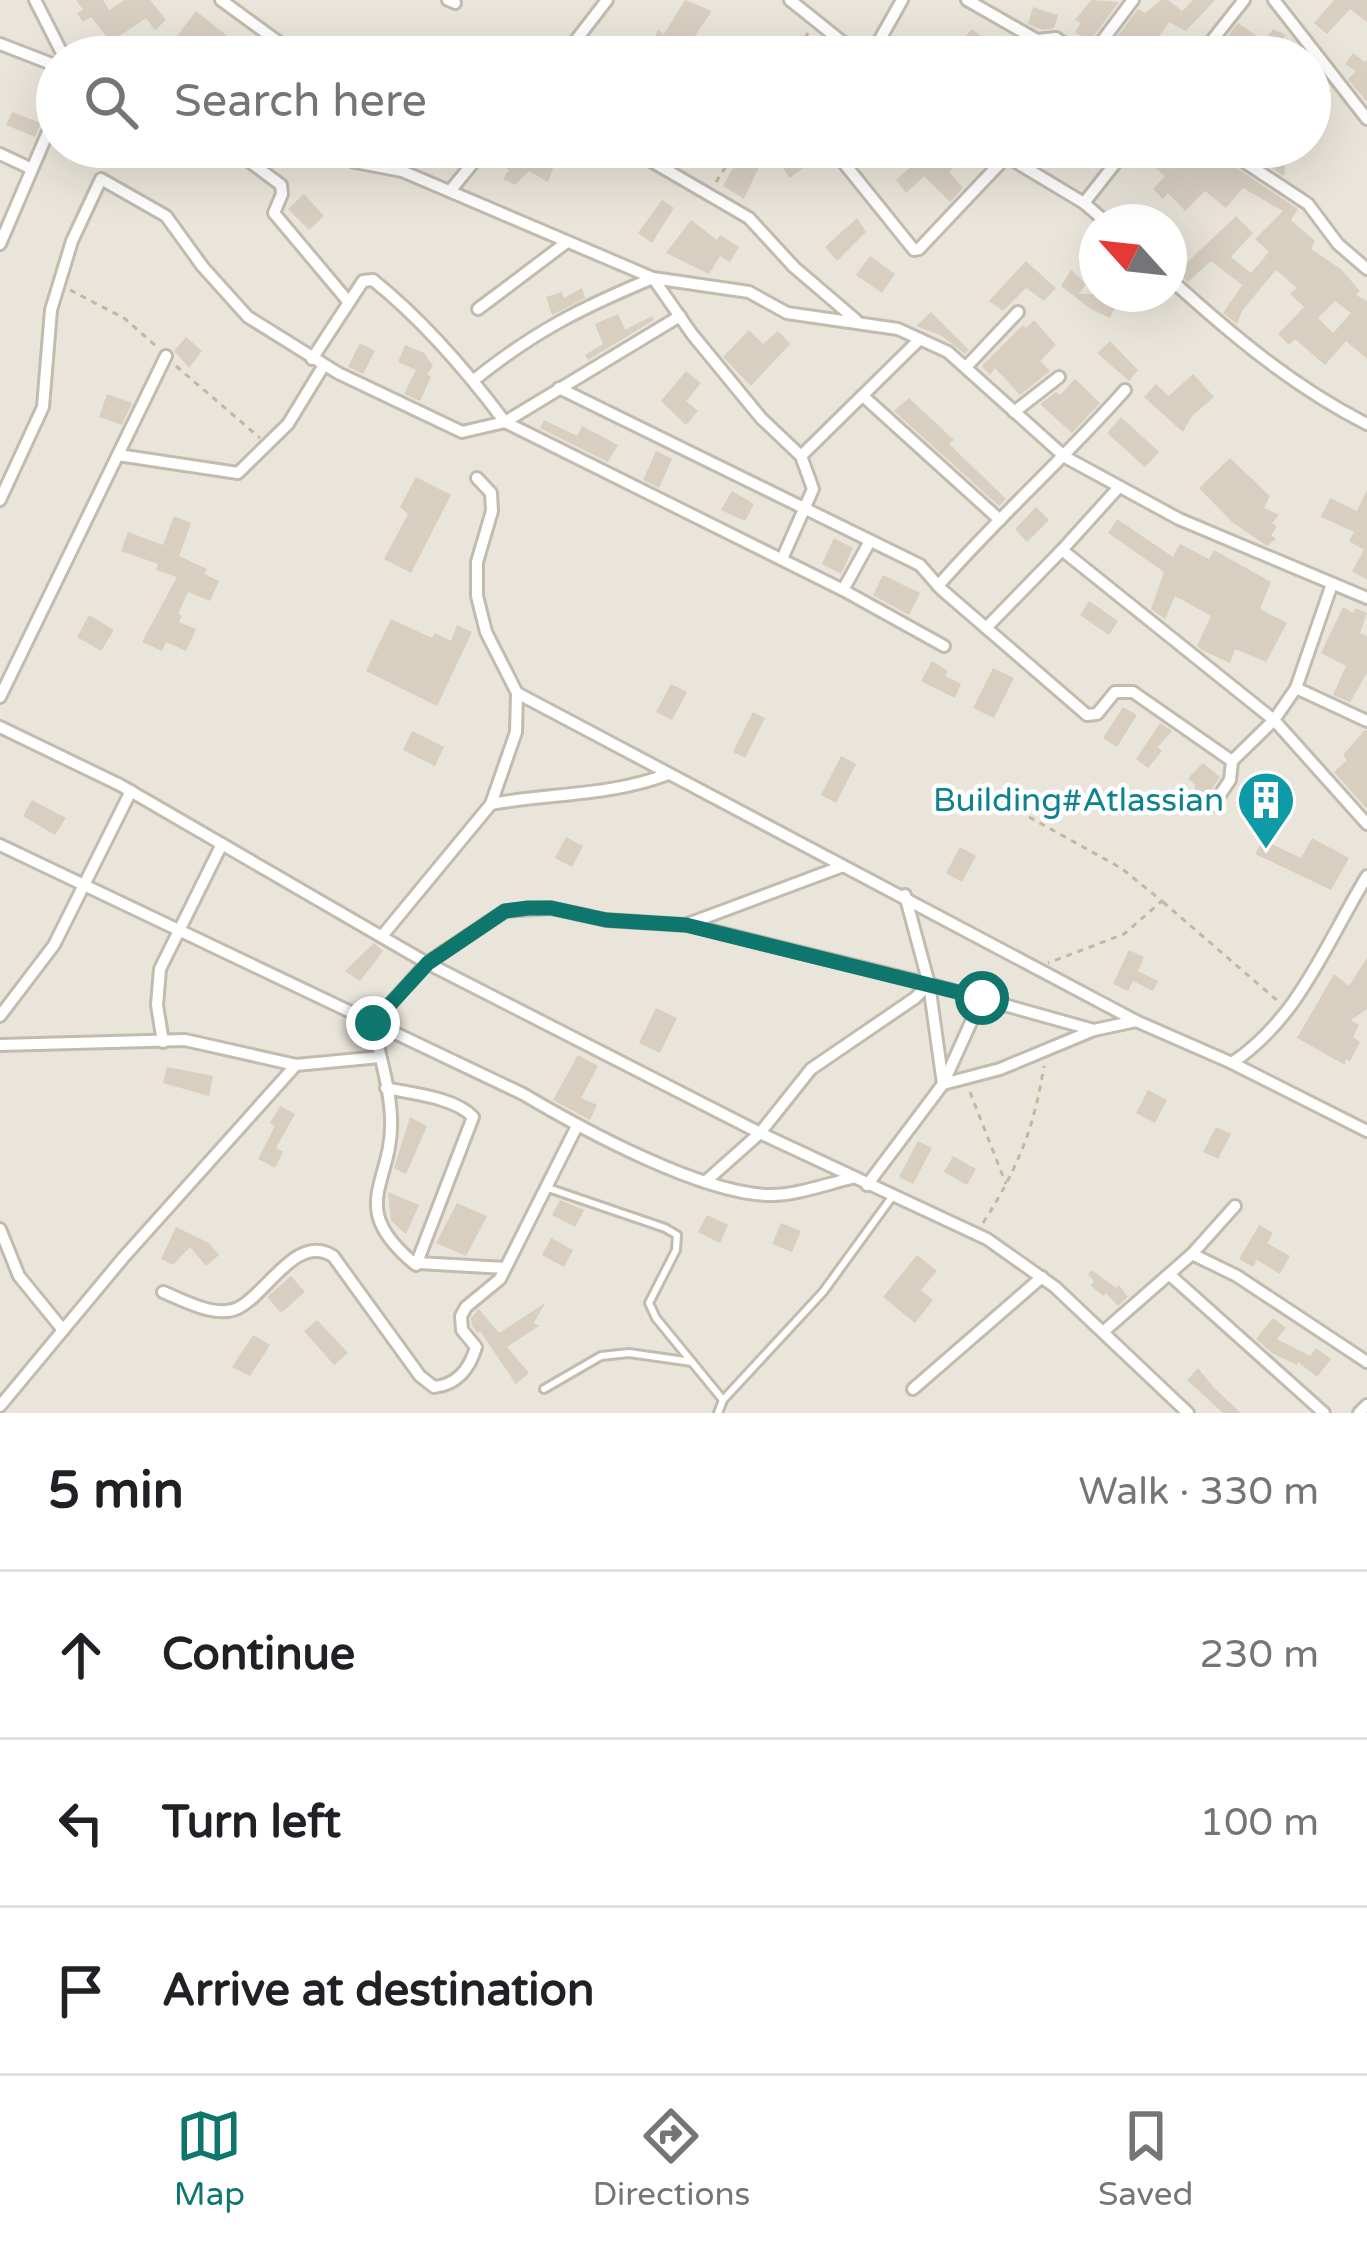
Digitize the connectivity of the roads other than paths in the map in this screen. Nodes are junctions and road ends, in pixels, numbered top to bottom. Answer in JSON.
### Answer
{"nodes":[{"id":1,"x":35,"y":0,"type":"edge"},
{"id":2,"x":221,"y":0,"type":"edge"},
{"id":3,"x":608,"y":0,"type":"edge"},
{"id":4,"x":790,"y":0,"type":"edge"},
{"id":5,"x":902,"y":0,"type":"edge"},
{"id":6,"x":967,"y":0,"type":"edge"},
{"id":7,"x":1132,"y":0,"type":"edge"},
{"id":8,"x":1244,"y":0,"type":"edge"},
{"id":9,"x":1274,"y":0,"type":"edge"},
{"id":10,"x":53,"y":36,"type":"edge"},
{"id":11,"x":270,"y":36,"type":"edge"},
{"id":12,"x":580,"y":36,"type":"edge"},
{"id":13,"x":835,"y":36,"type":"edge"},
{"id":14,"x":879,"y":36,"type":"edge"},
{"id":15,"x":1030,"y":36,"type":"edge"},
{"id":16,"x":1103,"y":36,"type":"edge"},
{"id":17,"x":1216,"y":36,"type":"edge"},
{"id":18,"x":1302,"y":36,"type":"edge"},
{"id":19,"x":0,"y":44,"type":"edge"},
{"id":20,"x":36,"y":59,"type":"edge"},
{"id":21,"x":1331,"y":73,"type":"edge"},
{"id":22,"x":1367,"y":119,"type":"edge"},
{"id":23,"x":0,"y":154,"type":"edge"},
{"id":24,"x":36,"y":160,"type":"edge"},
{"id":25,"x":258,"y":168,"type":"edge"},
{"id":26,"x":387,"y":168,"type":"edge"},
{"id":27,"x":469,"y":168,"type":"edge"},
{"id":28,"x":664,"y":168,"type":"edge"},
{"id":29,"x":848,"y":168,"type":"edge"},
{"id":30,"x":996,"y":168,"type":"edge"},
{"id":31,"x":1025,"y":168,"type":"edge"},
{"id":32,"x":1112,"y":168,"type":"edge"},
{"id":33,"x":1254,"y":168,"type":"edge"},
{"id":34,"x":32,"y":169,"type":"junction"},
{"id":35,"x":450,"y":191,"type":"junction"},
{"id":36,"x":1084,"y":203,"type":"joint"},
{"id":37,"x":567,"y":242,"type":"junction"},
{"id":38,"x":0,"y":244,"type":"edge"},
{"id":39,"x":1367,"y":269,"type":"edge"},
{"id":40,"x":653,"y":278,"type":"junction"},
{"id":41,"x":1187,"y":294,"type":"edge"},
{"id":42,"x":347,"y":300,"type":"junction"},
{"id":43,"x":478,"y":309,"type":"dead end"},
{"id":44,"x":1018,"y":312,"type":"dead end"},
{"id":45,"x":680,"y":316,"type":"junction"},
{"id":46,"x":859,"y":322,"type":"junction"},
{"id":47,"x":920,"y":339,"type":"junction"},
{"id":48,"x":166,"y":356,"type":"road end"},
{"id":49,"x":312,"y":359,"type":"junction"},
{"id":50,"x":324,"y":365,"type":"junction"},
{"id":51,"x":966,"y":367,"type":"junction"},
{"id":52,"x":1058,"y":377,"type":"dead end"},
{"id":53,"x":474,"y":380,"type":"junction"},
{"id":54,"x":559,"y":388,"type":"junction"},
{"id":55,"x":1125,"y":390,"type":"dead end"},
{"id":56,"x":863,"y":396,"type":"junction"},
{"id":57,"x":1014,"y":412,"type":"junction"},
{"id":58,"x":506,"y":422,"type":"junction"},
{"id":59,"x":1367,"y":424,"type":"edge"},
{"id":60,"x":118,"y":455,"type":"junction"},
{"id":61,"x":801,"y":456,"type":"junction"},
{"id":62,"x":1065,"y":457,"type":"junction"},
{"id":63,"x":477,"y":478,"type":"dead end"},
{"id":64,"x":1119,"y":487,"type":"junction"},
{"id":65,"x":0,"y":500,"type":"edge"},
{"id":66,"x":808,"y":508,"type":"junction"},
{"id":67,"x":1000,"y":520,"type":"junction"},
{"id":68,"x":870,"y":541,"type":"junction"},
{"id":69,"x":1062,"y":550,"type":"junction"},
{"id":70,"x":782,"y":559,"type":"junction"},
{"id":71,"x":1331,"y":584,"type":"junction"},
{"id":72,"x":938,"y":586,"type":"junction"},
{"id":73,"x":843,"y":590,"type":"junction"},
{"id":74,"x":1367,"y":598,"type":"edge"},
{"id":75,"x":986,"y":628,"type":"junction"},
{"id":76,"x":944,"y":646,"type":"dead end"},
{"id":77,"x":1296,"y":688,"type":"junction"},
{"id":78,"x":517,"y":693,"type":"junction"},
{"id":79,"x":0,"y":698,"type":"edge"},
{"id":80,"x":1274,"y":720,"type":"junction"},
{"id":81,"x":1367,"y":721,"type":"edge"},
{"id":82,"x":0,"y":727,"type":"edge"},
{"id":83,"x":1232,"y":760,"type":"junction"},
{"id":84,"x":668,"y":774,"type":"junction"},
{"id":85,"x":131,"y":791,"type":"junction"},
{"id":86,"x":491,"y":804,"type":"junction"},
{"id":87,"x":1213,"y":805,"type":"dead end"},
{"id":88,"x":1367,"y":824,"type":"edge"},
{"id":89,"x":222,"y":844,"type":"junction"},
{"id":90,"x":0,"y":845,"type":"edge"},
{"id":91,"x":843,"y":866,"type":"junction"},
{"id":92,"x":1367,"y":876,"type":"edge"},
{"id":93,"x":84,"y":885,"type":"junction"},
{"id":94,"x":905,"y":895,"type":"junction"},
{"id":95,"x":686,"y":925,"type":"junction"},
{"id":96,"x":179,"y":931,"type":"junction"},
{"id":97,"x":382,"y":936,"type":"junction"},
{"id":98,"x":428,"y":963,"type":"junction"},
{"id":99,"x":928,"y":984,"type":"junction"},
{"id":100,"x":982,"y":998,"type":"junction"},
{"id":101,"x":0,"y":1016,"type":"edge"},
{"id":102,"x":1136,"y":1021,"type":"junction"},
{"id":103,"x":373,"y":1023,"type":"junction"},
{"id":104,"x":1094,"y":1030,"type":"junction"},
{"id":105,"x":163,"y":1042,"type":"junction"},
{"id":106,"x":0,"y":1045,"type":"edge"},
{"id":107,"x":380,"y":1057,"type":"junction"},
{"id":108,"x":1232,"y":1063,"type":"junction"},
{"id":109,"x":296,"y":1065,"type":"junction"},
{"id":110,"x":944,"y":1084,"type":"junction"},
{"id":111,"x":386,"y":1088,"type":"junction"},
{"id":112,"x":577,"y":1126,"type":"junction"},
{"id":113,"x":1367,"y":1131,"type":"edge"},
{"id":114,"x":760,"y":1133,"type":"junction"},
{"id":115,"x":854,"y":1178,"type":"junction"},
{"id":116,"x":705,"y":1182,"type":"junction"},
{"id":117,"x":867,"y":1185,"type":"junction"},
{"id":118,"x":548,"y":1188,"type":"junction"},
{"id":119,"x":892,"y":1197,"type":"junction"},
{"id":120,"x":1235,"y":1206,"type":"dead end"},
{"id":121,"x":0,"y":1229,"type":"edge"},
{"id":122,"x":1192,"y":1254,"type":"junction"},
{"id":123,"x":418,"y":1263,"type":"junction"},
{"id":124,"x":505,"y":1268,"type":"junction"},
{"id":125,"x":1170,"y":1275,"type":"junction"},
{"id":126,"x":1042,"y":1277,"type":"junction"},
{"id":127,"x":163,"y":1292,"type":"dead end"},
{"id":128,"x":63,"y":1330,"type":"junction"},
{"id":129,"x":1103,"y":1332,"type":"junction"},
{"id":130,"x":692,"y":1362,"type":"junction"},
{"id":131,"x":1367,"y":1362,"type":"edge"},
{"id":132,"x":544,"y":1389,"type":"dead end"},
{"id":133,"x":913,"y":1389,"type":"dead end"},
{"id":134,"x":723,"y":1400,"type":"junction"},
{"id":135,"x":1367,"y":1405,"type":"edge"},
{"id":136,"x":0,"y":1406,"type":"edge"},
{"id":137,"x":718,"y":1413,"type":"edge"},
{"id":138,"x":1188,"y":1413,"type":"edge"},
{"id":139,"x":1324,"y":1413,"type":"edge"},
{"id":140,"x":1359,"y":1413,"type":"edge"}],
"edges":[{"from":1,"to":10,"type":"street"},
{"from":2,"to":11,"type":"street"},
{"from":3,"to":12,"type":"street"},
{"from":4,"to":13,"type":"street"},
{"from":5,"to":14,"type":"street"},
{"from":6,"to":15,"type":"street"},
{"from":7,"to":16,"type":"street"},
{"from":8,"to":17,"type":"street"},
{"from":9,"to":18,"type":"street"},
{"from":19,"to":20,"type":"street"},
{"from":21,"to":22,"type":"street"},
{"from":23,"to":34,"type":"street"},
{"from":24,"to":34,"type":"street"},
{"from":25,"to":42,"type":"street"},
{"from":26,"to":35,"type":"street"},
{"from":27,"to":35,"type":"street"},
{"from":28,"to":46,"type":"street"},
{"from":29,"to":30,"type":"street"},
{"from":31,"to":36,"type":"street"},
{"from":32,"to":36,"type":"street"},
{"from":33,"to":39,"type":"street"},
{"from":34,"to":38,"type":"street"},
{"from":35,"to":37,"type":"street"},
{"from":37,"to":40,"type":"street"},
{"from":37,"to":43,"type":"street"},
{"from":40,"to":45,"type":"street"},
{"from":40,"to":46,"type":"street"},
{"from":40,"to":53,"type":"street"},
{"from":41,"to":59,"type":"street"},
{"from":42,"to":49,"type":"street"},
{"from":42,"to":53,"type":"street"},
{"from":44,"to":51,"type":"street"},
{"from":45,"to":54,"type":"street"},
{"from":45,"to":61,"type":"street"},
{"from":46,"to":47,"type":"street"},
{"from":47,"to":51,"type":"street"},
{"from":47,"to":56,"type":"street"},
{"from":48,"to":60,"type":"street"},
{"from":49,"to":50,"type":"street"},
{"from":49,"to":65,"type":"street"},
{"from":50,"to":58,"type":"street"},
{"from":50,"to":60,"type":"street"},
{"from":51,"to":57,"type":"street"},
{"from":52,"to":57,"type":"street"},
{"from":53,"to":58,"type":"street"},
{"from":54,"to":58,"type":"street"},
{"from":54,"to":66,"type":"street"},
{"from":55,"to":62,"type":"street"},
{"from":56,"to":61,"type":"street"},
{"from":56,"to":67,"type":"street"},
{"from":57,"to":62,"type":"street"},
{"from":58,"to":70,"type":"street"},
{"from":60,"to":79,"type":"street"},
{"from":61,"to":66,"type":"street"},
{"from":62,"to":64,"type":"street"},
{"from":62,"to":67,"type":"street"},
{"from":63,"to":78,"type":"street"},
{"from":64,"to":69,"type":"street"},
{"from":64,"to":71,"type":"street"},
{"from":66,"to":68,"type":"street"},
{"from":66,"to":70,"type":"street"},
{"from":67,"to":72,"type":"street"},
{"from":68,"to":72,"type":"street"},
{"from":68,"to":73,"type":"street"},
{"from":69,"to":75,"type":"street"},
{"from":69,"to":80,"type":"street"},
{"from":70,"to":73,"type":"street"},
{"from":71,"to":74,"type":"street"},
{"from":71,"to":77,"type":"street"},
{"from":72,"to":75,"type":"street"},
{"from":73,"to":76,"type":"street"},
{"from":75,"to":83,"type":"street"},
{"from":77,"to":80,"type":"street"},
{"from":77,"to":81,"type":"street"},
{"from":78,"to":84,"type":"street"},
{"from":78,"to":86,"type":"street"},
{"from":80,"to":83,"type":"street"},
{"from":80,"to":88,"type":"street"},
{"from":82,"to":85,"type":"street"},
{"from":83,"to":87,"type":"street"},
{"from":84,"to":86,"type":"street"},
{"from":84,"to":91,"type":"street"},
{"from":85,"to":89,"type":"street"},
{"from":85,"to":93,"type":"street"},
{"from":86,"to":97,"type":"street"},
{"from":89,"to":96,"type":"street"},
{"from":89,"to":97,"type":"street"},
{"from":90,"to":93,"type":"street"},
{"from":91,"to":94,"type":"street"},
{"from":91,"to":95,"type":"street"},
{"from":92,"to":108,"type":"street"},
{"from":93,"to":96,"type":"street"},
{"from":93,"to":101,"type":"street"},
{"from":94,"to":99,"type":"street"},
{"from":94,"to":102,"type":"street"},
{"from":95,"to":98,"type":"street"},
{"from":95,"to":99,"type":"street"},
{"from":96,"to":103,"type":"street"},
{"from":96,"to":105,"type":"street"},
{"from":97,"to":98,"type":"street"},
{"from":98,"to":103,"type":"street"},
{"from":98,"to":114,"type":"street"},
{"from":99,"to":100,"type":"street"},
{"from":99,"to":110,"type":"street"},
{"from":99,"to":114,"type":"street"},
{"from":100,"to":104,"type":"street"},
{"from":100,"to":110,"type":"street"},
{"from":102,"to":104,"type":"street"},
{"from":102,"to":108,"type":"street"},
{"from":103,"to":107,"type":"street"},
{"from":103,"to":112,"type":"street"},
{"from":104,"to":110,"type":"street"},
{"from":105,"to":106,"type":"street"},
{"from":105,"to":109,"type":"street"},
{"from":107,"to":109,"type":"street"},
{"from":107,"to":111,"type":"street"},
{"from":108,"to":113,"type":"street"},
{"from":109,"to":128,"type":"street"},
{"from":110,"to":117,"type":"street"},
{"from":111,"to":123,"type":"street"},
{"from":111,"to":123,"type":"street"},
{"from":112,"to":116,"type":"street"},
{"from":112,"to":118,"type":"street"},
{"from":114,"to":115,"type":"street"},
{"from":114,"to":116,"type":"street"},
{"from":115,"to":116,"type":"street"},
{"from":115,"to":117,"type":"street"},
{"from":117,"to":119,"type":"street"},
{"from":118,"to":124,"type":"street"},
{"from":118,"to":130,"type":"lane"},
{"from":119,"to":126,"type":"street"},
{"from":119,"to":134,"type":"lane"},
{"from":120,"to":122,"type":"street"},
{"from":121,"to":128,"type":"street"},
{"from":122,"to":125,"type":"street"},
{"from":122,"to":131,"type":"street"},
{"from":123,"to":124,"type":"street"},
{"from":124,"to":127,"type":"street"},
{"from":125,"to":129,"type":"street"},
{"from":125,"to":139,"type":"street"},
{"from":126,"to":129,"type":"street"},
{"from":126,"to":133,"type":"street"},
{"from":128,"to":136,"type":"street"},
{"from":129,"to":138,"type":"street"},
{"from":130,"to":132,"type":"lane"},
{"from":130,"to":134,"type":"lane"},
{"from":134,"to":137,"type":"lane"},
{"from":135,"to":140,"type":"street"}]}
